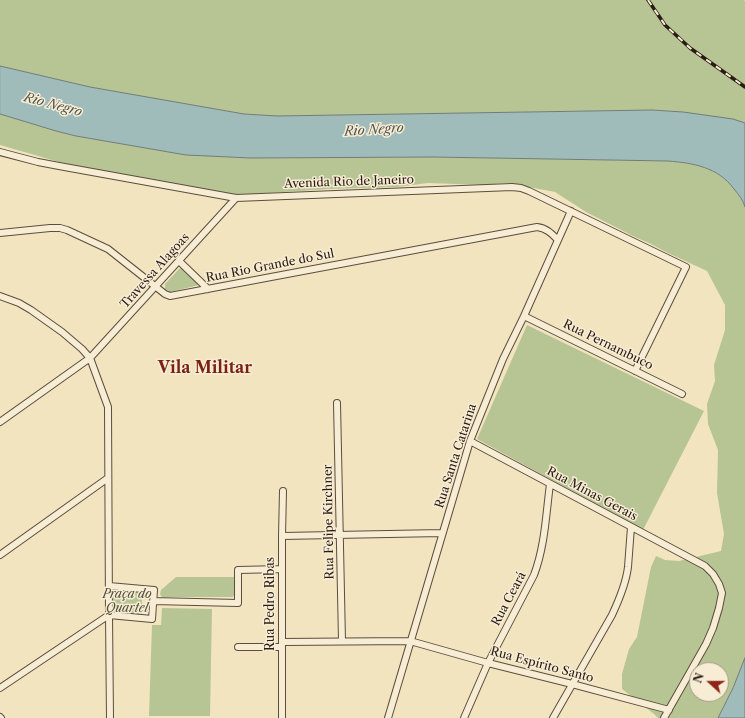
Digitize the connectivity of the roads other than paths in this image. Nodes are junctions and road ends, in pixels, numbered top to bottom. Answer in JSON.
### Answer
{"nodes":[{"id":1,"x":0,"y":152,"type":"edge"},
{"id":2,"x":236,"y":198,"type":"junction"},
{"id":3,"x":571,"y":211,"type":"junction"},
{"id":4,"x":0,"y":233,"type":"edge"},
{"id":5,"x":557,"y":239,"type":"junction"},
{"id":6,"x":178,"y":261,"type":"junction"},
{"id":7,"x":156,"y":286,"type":"junction"},
{"id":8,"x":208,"y":289,"type":"junction"},
{"id":9,"x":0,"y":296,"type":"edge"},
{"id":10,"x":524,"y":316,"type":"junction"},
{"id":11,"x":90,"y":358,"type":"junction"},
{"id":12,"x":635,"y":371,"type":"junction"},
{"id":13,"x":682,"y":394,"type":"dead end"},
{"id":14,"x":337,"y":403,"type":"dead end"},
{"id":15,"x":0,"y":422,"type":"edge"},
{"id":16,"x":470,"y":441,"type":"junction"},
{"id":17,"x":108,"y":478,"type":"junction"},
{"id":18,"x":550,"y":484,"type":"junction"},
{"id":19,"x":283,"y":491,"type":"dead end"},
{"id":20,"x":631,"y":527,"type":"junction"},
{"id":21,"x":442,"y":534,"type":"junction"},
{"id":22,"x":340,"y":535,"type":"junction"},
{"id":23,"x":282,"y":536,"type":"junction"},
{"id":24,"x":1,"y":553,"type":"edge"},
{"id":25,"x":282,"y":569,"type":"junction"},
{"id":26,"x":109,"y":586,"type":"junction"},
{"id":27,"x":153,"y":601,"type":"junction"},
{"id":28,"x":109,"y":615,"type":"junction"},
{"id":29,"x":342,"y":641,"type":"junction"},
{"id":30,"x":410,"y":641,"type":"junction"},
{"id":31,"x":282,"y":644,"type":"junction"},
{"id":32,"x":238,"y":647,"type":"dead end"},
{"id":33,"x":488,"y":663,"type":"junction"},
{"id":34,"x":572,"y":684,"type":"junction"},
{"id":35,"x":0,"y":688,"type":"edge"},
{"id":36,"x":669,"y":710,"type":"junction"},
{"id":37,"x":110,"y":718,"type":"edge"},
{"id":38,"x":282,"y":718,"type":"edge"},
{"id":39,"x":388,"y":718,"type":"edge"},
{"id":40,"x":464,"y":718,"type":"edge"},
{"id":41,"x":553,"y":718,"type":"edge"},
{"id":42,"x":664,"y":718,"type":"edge"}],
"edges":[{"from":1,"to":2,"type":"street","name":"Avenida Rio de Janeiro"},
{"from":2,"to":3,"type":"street","name":"Avenida Rio de Janeiro"},
{"from":2,"to":6,"type":"street","name":"Travessa Alagoas"},
{"from":3,"to":5,"type":"street","name":"Rua Santa Catarina"},
{"from":3,"to":12,"type":"street","name":"Avenida Rio de Janeiro"},
{"from":4,"to":7,"type":"street","name":"Rua Rio Grande do Sul"},
{"from":5,"to":8,"type":"street","name":"Rua Rio Grande do Sul"},
{"from":5,"to":10,"type":"street","name":"Rua Santa Catarina"},
{"from":6,"to":7,"type":"street","name":"Travessa Alagoas"},
{"from":6,"to":8,"type":"street"},
{"from":7,"to":8,"type":"street","name":"Rua Rio Grande do Sul"},
{"from":7,"to":11,"type":"street","name":"Travessa Alagoas"},
{"from":9,"to":11,"type":"street"},
{"from":10,"to":12,"type":"street","name":"Rua Pernambuco"},
{"from":10,"to":16,"type":"street","name":"Rua Santa Catarina"},
{"from":11,"to":15,"type":"street","name":"Travessa Alagoas"},
{"from":11,"to":17,"type":"street"},
{"from":12,"to":13,"type":"street","name":"Rua Pernambuco"},
{"from":14,"to":22,"type":"street","name":"Rua Felipe Kirchner"},
{"from":16,"to":18,"type":"street","name":"Rua Minas Gerais"},
{"from":16,"to":21,"type":"street","name":"Rua Santa Catarina"},
{"from":17,"to":24,"type":"street"},
{"from":17,"to":26,"type":"street"},
{"from":18,"to":20,"type":"street","name":"Rua Minas Gerais"},
{"from":18,"to":33,"type":"street","name":"Rua Ceará"},
{"from":19,"to":23,"type":"street","name":"Rua Pedro Ribas"},
{"from":20,"to":34,"type":"street"},
{"from":20,"to":36,"type":"street","name":"Rua Minas Gerais"},
{"from":21,"to":22,"type":"street"},
{"from":21,"to":30,"type":"street","name":"Rua Santa Catarina"},
{"from":22,"to":23,"type":"street"},
{"from":22,"to":29,"type":"street","name":"Rua Felipe Kirchner"},
{"from":23,"to":25,"type":"street","name":"Rua Pedro Ribas"},
{"from":25,"to":27,"type":"street"},
{"from":25,"to":31,"type":"street","name":"Rua Pedro Ribas"},
{"from":26,"to":27,"type":"street"},
{"from":26,"to":28,"type":"street"},
{"from":27,"to":28,"type":"street"},
{"from":28,"to":35,"type":"street"},
{"from":28,"to":37,"type":"street"},
{"from":29,"to":30,"type":"street","name":"Rua Espírito Santo"},
{"from":29,"to":31,"type":"street","name":"Rua Espírito Santo"},
{"from":30,"to":33,"type":"street","name":"Rua Espírito Santo"},
{"from":30,"to":39,"type":"street","name":"Rua Santa Catarina"},
{"from":31,"to":32,"type":"street","name":"Rua Espírito Santo"},
{"from":31,"to":38,"type":"street","name":"Rua Pedro Ribas"},
{"from":33,"to":34,"type":"street","name":"Rua Espírito Santo"},
{"from":33,"to":40,"type":"street","name":"Rua Ceará"},
{"from":34,"to":36,"type":"street","name":"Rua Espírito Santo"},
{"from":34,"to":41,"type":"street"},
{"from":36,"to":42,"type":"street"}]}
